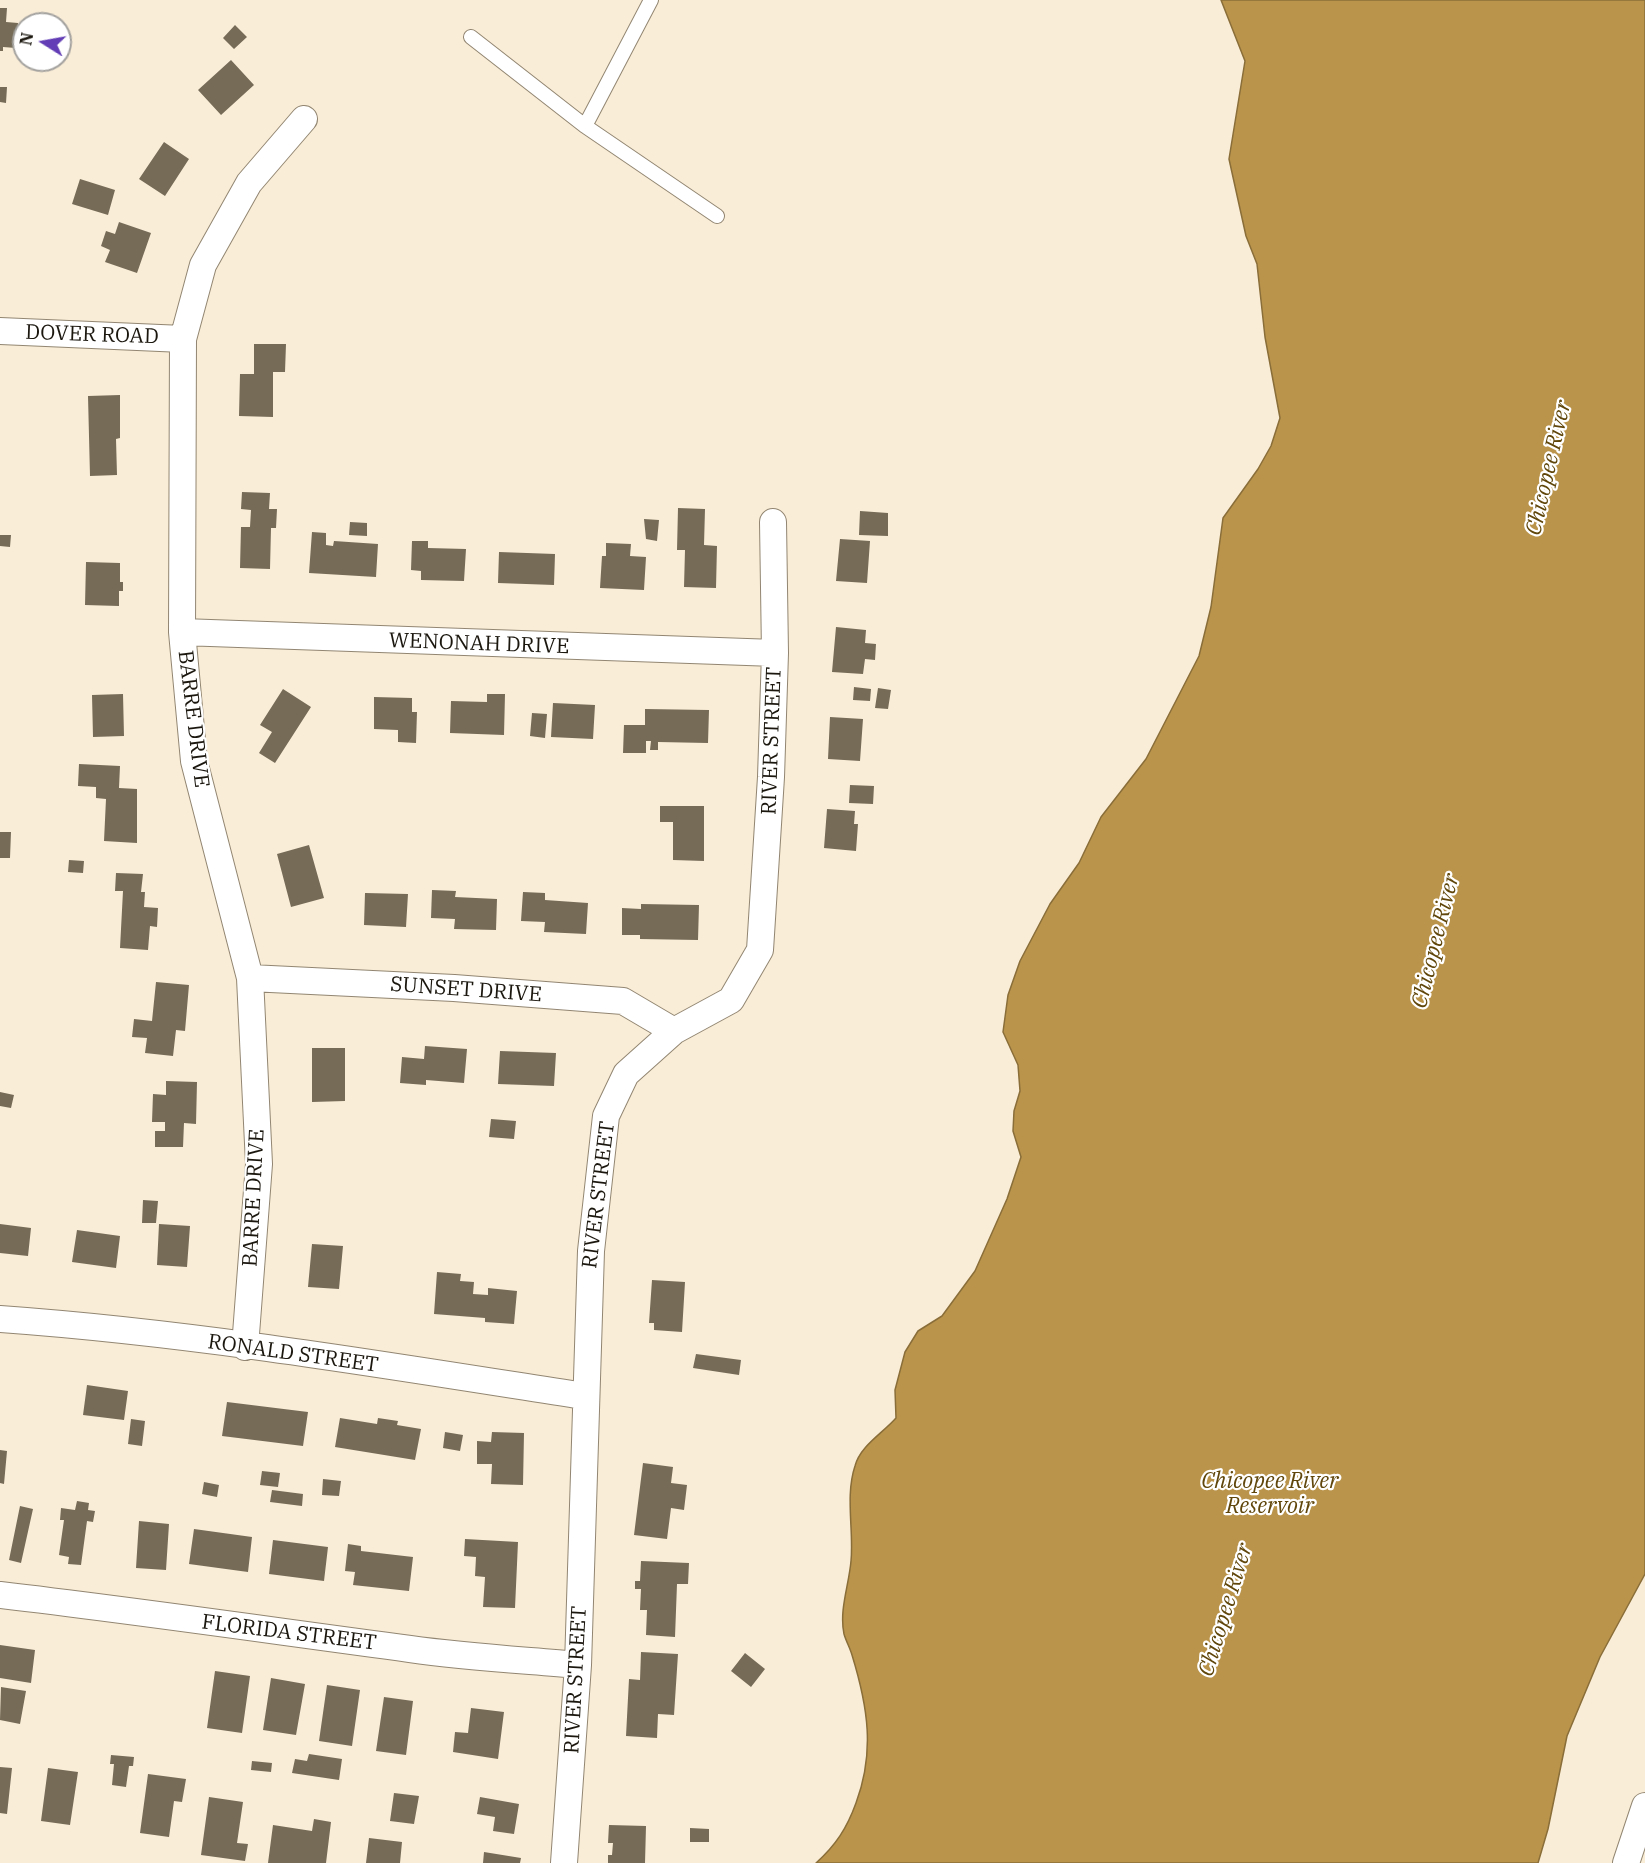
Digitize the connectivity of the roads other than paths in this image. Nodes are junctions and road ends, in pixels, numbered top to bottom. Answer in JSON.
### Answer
{"nodes":[{"id":1,"x":651,"y":0,"type":"edge"},
{"id":2,"x":471,"y":37,"type":"dead end"},
{"id":3,"x":304,"y":119,"type":"dead end"},
{"id":4,"x":585,"y":126,"type":"junction"},
{"id":5,"x":717,"y":216,"type":"dead end"},
{"id":6,"x":0,"y":331,"type":"edge"},
{"id":7,"x":183,"y":339,"type":"junction"},
{"id":8,"x":772,"y":522,"type":"dead end"},
{"id":9,"x":182,"y":632,"type":"junction"},
{"id":10,"x":775,"y":654,"type":"junction"},
{"id":11,"x":250,"y":978,"type":"junction"},
{"id":12,"x":674,"y":1031,"type":"junction"},
{"id":13,"x":0,"y":1319,"type":"edge"},
{"id":14,"x":245,"y":1347,"type":"junction"},
{"id":15,"x":584,"y":1396,"type":"junction"},
{"id":16,"x":0,"y":1596,"type":"edge"},
{"id":17,"x":578,"y":1665,"type":"junction"},
{"id":18,"x":1645,"y":1806,"type":"edge"},
{"id":19,"x":564,"y":1863,"type":"edge"},
{"id":20,"x":1626,"y":1863,"type":"edge"}],
"edges":[{"from":1,"to":4,"type":"lane"},
{"from":2,"to":4,"type":"lane"},
{"from":3,"to":7,"type":"street","name":"BARRE DRIVE"},
{"from":4,"to":5,"type":"lane"},
{"from":6,"to":7,"type":"street","name":"DOVER ROAD"},
{"from":7,"to":9,"type":"street","name":"BARRE DRIVE"},
{"from":8,"to":10,"type":"street","name":"RIVER STREET"},
{"from":9,"to":10,"type":"street","name":"WENONAH DRIVE"},
{"from":9,"to":11,"type":"street","name":"BARRE DRIVE"},
{"from":10,"to":12,"type":"street","name":"RIVER STREET"},
{"from":11,"to":12,"type":"street","name":"SUNSET DRIVE"},
{"from":11,"to":14,"type":"street","name":"BARRE DRIVE"},
{"from":12,"to":15,"type":"street","name":"RIVER STREET"},
{"from":13,"to":14,"type":"street","name":"RONALD STREET"},
{"from":14,"to":15,"type":"street","name":"RONALD STREET"},
{"from":15,"to":17,"type":"street","name":"RIVER STREET"},
{"from":16,"to":17,"type":"street","name":"FLORIDA STREET"},
{"from":17,"to":19,"type":"street","name":"RIVER STREET"},
{"from":18,"to":20,"type":"street"}]}
